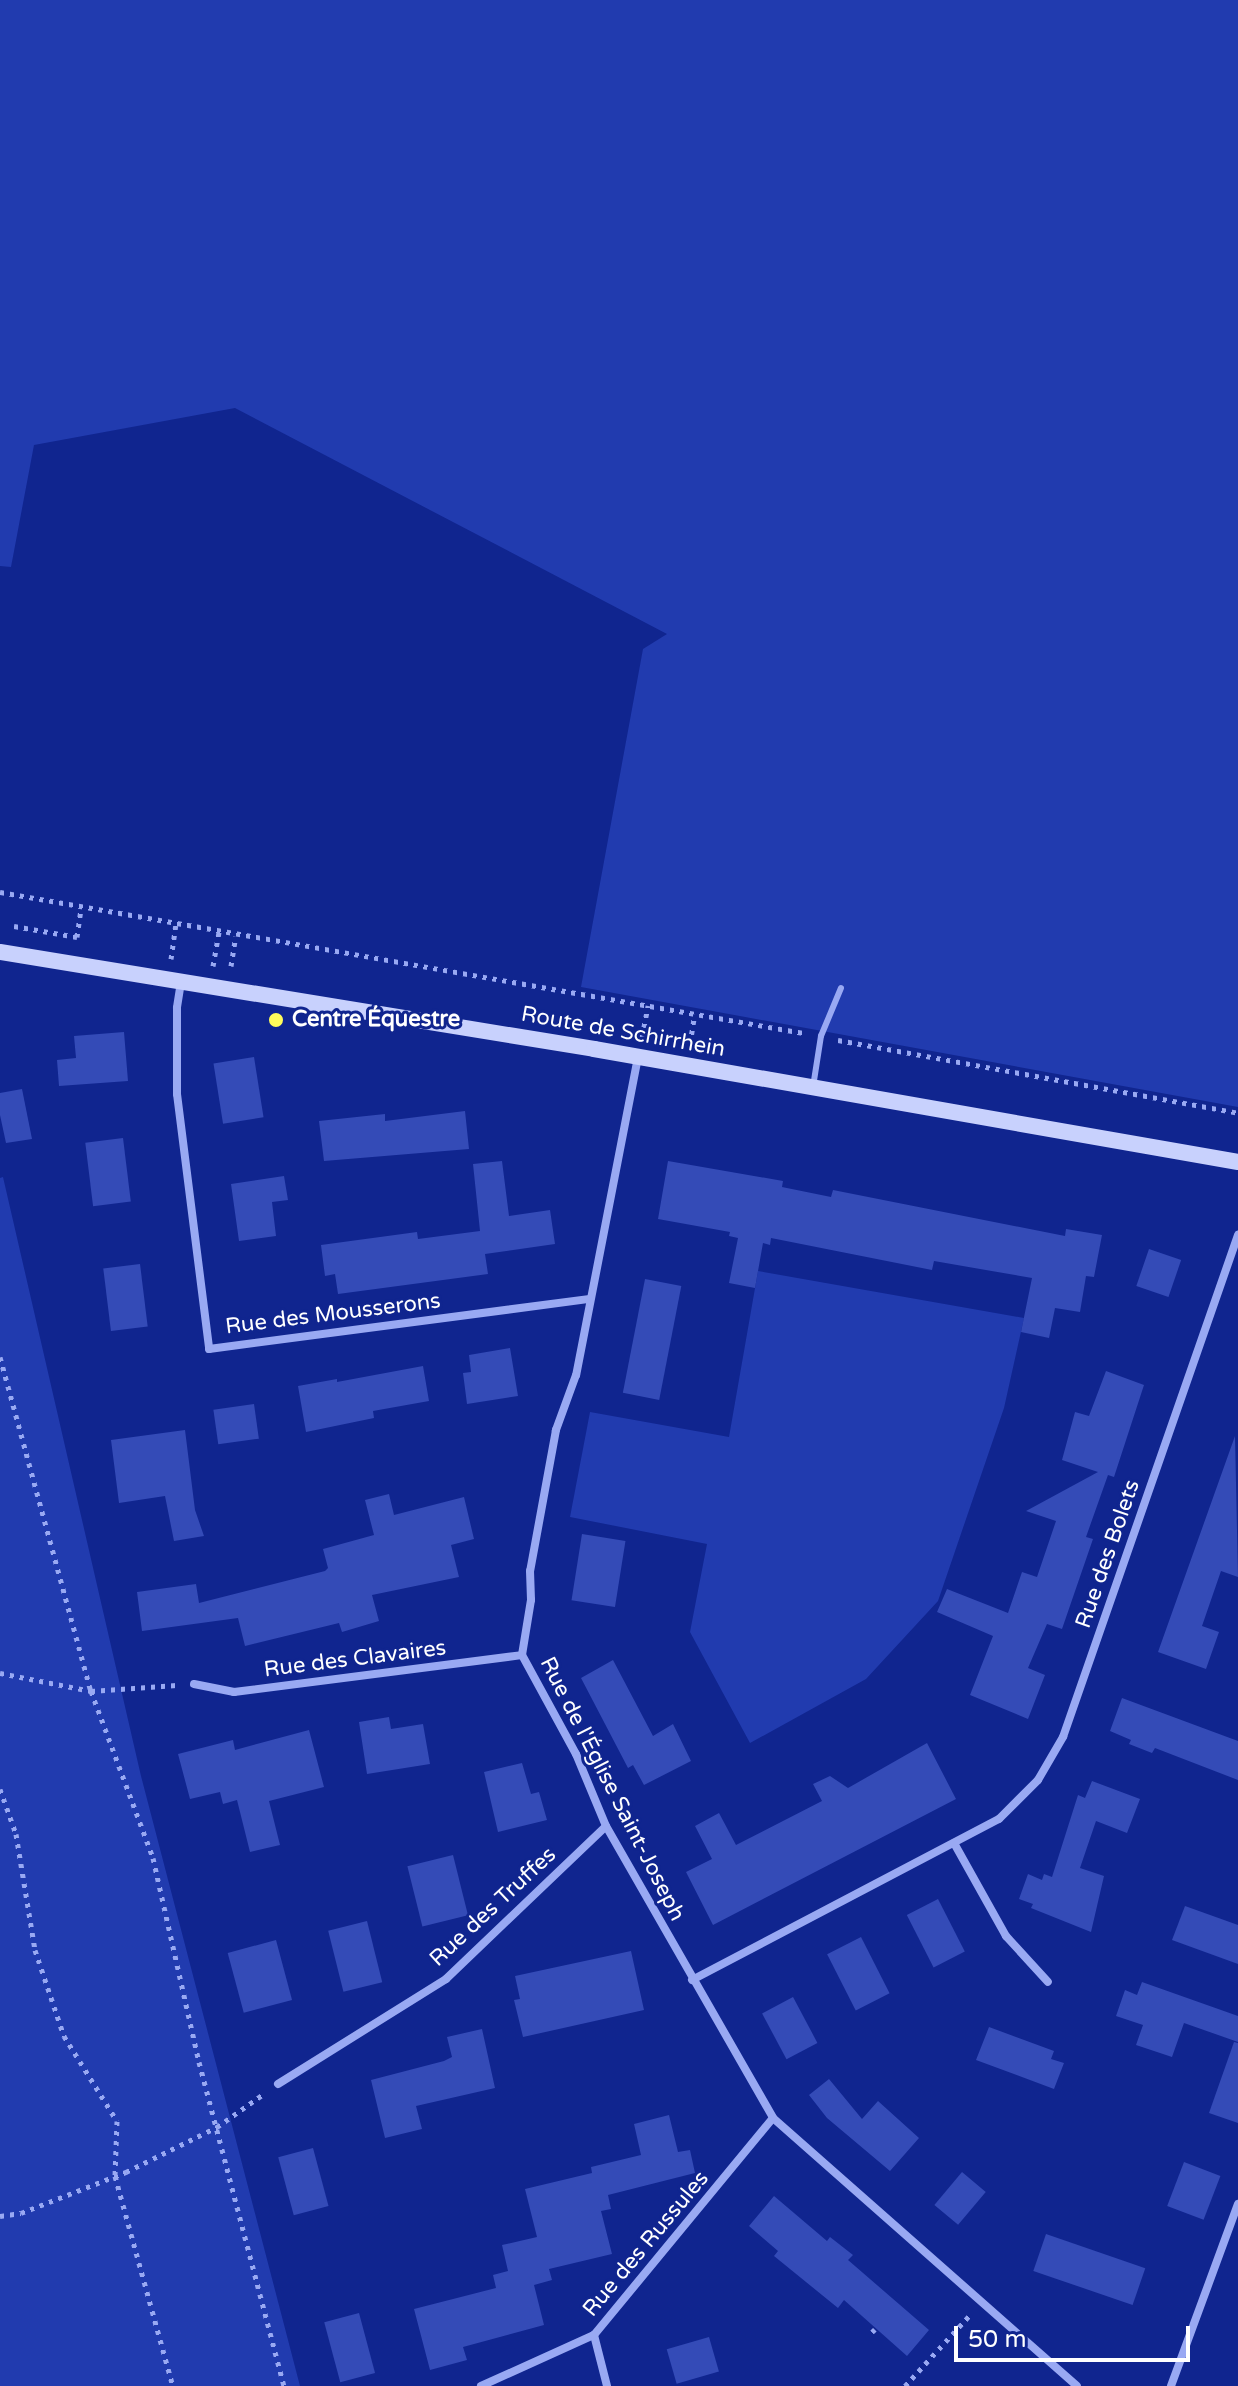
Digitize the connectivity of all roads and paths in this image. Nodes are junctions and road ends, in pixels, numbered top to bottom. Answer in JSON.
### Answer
{"nodes":[{"id":1,"x":0,"y":892,"type":"edge"},
{"id":2,"x":81,"y":908,"type":"junction"},
{"id":3,"x":176,"y":925,"type":"junction"},
{"id":4,"x":14,"y":926,"type":"dead end"},
{"id":5,"x":219,"y":932,"type":"junction"},
{"id":6,"x":236,"y":936,"type":"junction"},
{"id":7,"x":0,"y":952,"type":"edge"},
{"id":8,"x":175,"y":980,"type":"junction"},
{"id":9,"x":218,"y":988,"type":"junction"},
{"id":10,"x":841,"y":988,"type":"dead end"},
{"id":11,"x":821,"y":1036,"type":"junction"},
{"id":12,"x":638,"y":1056,"type":"junction"},
{"id":13,"x":813,"y":1087,"type":"junction"},
{"id":14,"x":1238,"y":1113,"type":"edge"},
{"id":15,"x":1238,"y":1162,"type":"edge"},
{"id":16,"x":1238,"y":1235,"type":"edge"},
{"id":17,"x":590,"y":1299,"type":"junction"},
{"id":18,"x":0,"y":1357,"type":"edge"},
{"id":19,"x":522,"y":1655,"type":"junction"},
{"id":20,"x":0,"y":1673,"type":"edge"},
{"id":21,"x":194,"y":1684,"type":"joint"},
{"id":22,"x":91,"y":1691,"type":"junction"},
{"id":23,"x":0,"y":1789,"type":"edge"},
{"id":24,"x":606,"y":1826,"type":"junction"},
{"id":25,"x":954,"y":1843,"type":"junction"},
{"id":26,"x":692,"y":1980,"type":"junction"},
{"id":27,"x":1048,"y":1982,"type":"dead end"},
{"id":28,"x":278,"y":2084,"type":"joint"},
{"id":29,"x":773,"y":2118,"type":"junction"},
{"id":30,"x":217,"y":2127,"type":"junction"},
{"id":31,"x":115,"y":2176,"type":"junction"},
{"id":32,"x":1238,"y":2204,"type":"edge"},
{"id":33,"x":0,"y":2216,"type":"edge"},
{"id":34,"x":983,"y":2300,"type":"junction"},
{"id":35,"x":594,"y":2335,"type":"junction"},
{"id":36,"x":173,"y":2386,"type":"edge"},
{"id":37,"x":284,"y":2386,"type":"edge"},
{"id":38,"x":481,"y":2386,"type":"edge"},
{"id":39,"x":607,"y":2386,"type":"edge"},
{"id":40,"x":905,"y":2386,"type":"edge"},
{"id":41,"x":1077,"y":2386,"type":"edge"},
{"id":42,"x":1171,"y":2386,"type":"edge"}],
"edges":[{"from":1,"to":2,"type":"path"},
{"from":2,"to":3,"type":"path"},
{"from":2,"to":4,"type":"path"},
{"from":3,"to":5,"type":"path"},
{"from":3,"to":8,"type":"path"},
{"from":5,"to":6,"type":"path"},
{"from":5,"to":9,"type":"path"},
{"from":6,"to":9,"type":"path"},
{"from":6,"to":11,"type":"path"},
{"from":7,"to":8,"type":"street","name":"Route de Schirrhein"},
{"from":8,"to":9,"type":"street","name":"Route de Schirrhein"},
{"from":8,"to":17,"type":"street","name":"Rue des Mousserons"},
{"from":9,"to":12,"type":"street","name":"Route de Schirrhein"},
{"from":10,"to":11,"type":"lane"},
{"from":11,"to":13,"type":"lane"},
{"from":11,"to":14,"type":"path"},
{"from":12,"to":13,"type":"street","name":"Route de Schirrhein"},
{"from":12,"to":17,"type":"street","name":"Rue de l'Église Saint-Joseph"},
{"from":13,"to":15,"type":"street","name":"Route de Schirrhein"},
{"from":16,"to":25,"type":"street","name":"Rue des Bolets"},
{"from":17,"to":19,"type":"street","name":"Rue de l'Église Saint-Joseph"},
{"from":18,"to":22,"type":"path"},
{"from":19,"to":21,"type":"street","name":"Rue des Clavaires"},
{"from":19,"to":24,"type":"street","name":"Rue de l'Église Saint-Joseph"},
{"from":20,"to":22,"type":"path"},
{"from":21,"to":22,"type":"path"},
{"from":22,"to":30,"type":"path"},
{"from":23,"to":31,"type":"path"},
{"from":24,"to":26,"type":"street","name":"Rue de l'Église Saint-Joseph"},
{"from":24,"to":28,"type":"street","name":"Rue des Truffes"},
{"from":25,"to":26,"type":"street","name":"Rue des Bolets"},
{"from":25,"to":27,"type":"street"},
{"from":26,"to":29,"type":"street","name":"Rue de l'Église Saint-Joseph"},
{"from":28,"to":30,"type":"path"},
{"from":29,"to":34,"type":"street","name":"Rue de l'Église Saint-Joseph"},
{"from":29,"to":35,"type":"street","name":"Rue des Russules"},
{"from":30,"to":31,"type":"path"},
{"from":30,"to":37,"type":"path"},
{"from":31,"to":33,"type":"path"},
{"from":31,"to":36,"type":"path"},
{"from":32,"to":42,"type":"street"},
{"from":34,"to":40,"type":"path"},
{"from":34,"to":41,"type":"street","name":"Rue de l'Église Saint-Joseph"},
{"from":35,"to":38,"type":"street","name":"Rue des Russules"},
{"from":35,"to":39,"type":"street"}]}
